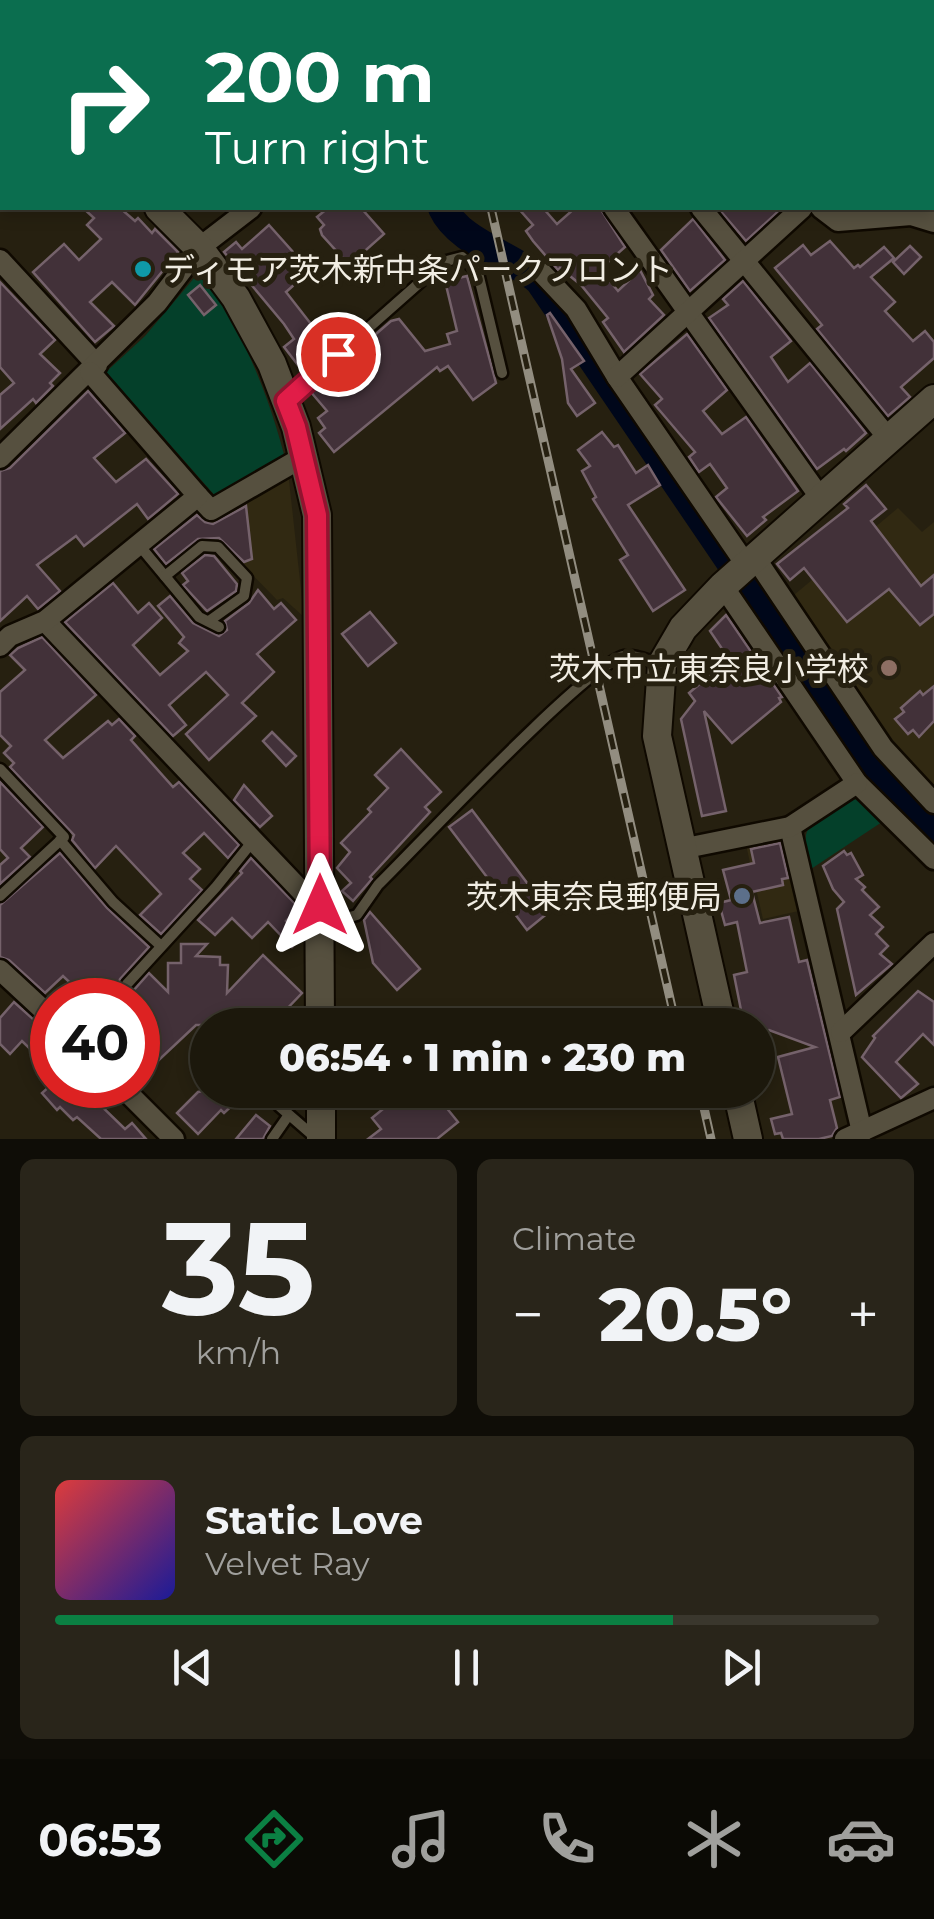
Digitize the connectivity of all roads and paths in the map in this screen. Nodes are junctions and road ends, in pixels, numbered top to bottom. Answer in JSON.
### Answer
{"nodes":[{"id":1,"x":161,"y":210,"type":"edge"},
{"id":2,"x":248,"y":210,"type":"edge"},
{"id":3,"x":615,"y":210,"type":"edge"},
{"id":4,"x":702,"y":210,"type":"edge"},
{"id":5,"x":800,"y":210,"type":"edge"},
{"id":6,"x":824,"y":210,"type":"edge"},
{"id":7,"x":934,"y":222,"type":"edge"},
{"id":8,"x":198,"y":248,"type":"junction"},
{"id":9,"x":0,"y":260,"type":"edge"},
{"id":10,"x":744,"y":261,"type":"junction"},
{"id":11,"x":542,"y":274,"type":"dead end"},
{"id":12,"x":688,"y":312,"type":"junction"},
{"id":13,"x":94,"y":368,"type":"junction"},
{"id":14,"x":502,"y":374,"type":"dead end"},
{"id":15,"x":617,"y":378,"type":"junction"},
{"id":16,"x":934,"y":399,"type":"edge"},
{"id":17,"x":286,"y":401,"type":"junction"},
{"id":18,"x":889,"y":439,"type":"junction"},
{"id":19,"x":303,"y":457,"type":"junction"},
{"id":20,"x":0,"y":458,"type":"edge"},
{"id":21,"x":198,"y":496,"type":"junction"},
{"id":22,"x":822,"y":500,"type":"junction"},
{"id":23,"x":139,"y":545,"type":"junction"},
{"id":24,"x":738,"y":574,"type":"junction"},
{"id":25,"x":165,"y":576,"type":"junction"},
{"id":26,"x":45,"y":621,"type":"junction"},
{"id":27,"x":0,"y":646,"type":"edge"},
{"id":28,"x":662,"y":664,"type":"junction"},
{"id":29,"x":0,"y":769,"type":"edge"},
{"id":30,"x":856,"y":784,"type":"junction"},
{"id":31,"x":934,"y":803,"type":"edge"},
{"id":32,"x":790,"y":827,"type":"junction"},
{"id":33,"x":60,"y":840,"type":"junction"},
{"id":34,"x":253,"y":841,"type":"junction"},
{"id":35,"x":681,"y":849,"type":"junction"},
{"id":36,"x":934,"y":859,"type":"edge"},
{"id":37,"x":0,"y":896,"type":"edge"},
{"id":38,"x":320,"y":915,"type":"junction"},
{"id":39,"x":934,"y":943,"type":"edge"},
{"id":40,"x":161,"y":946,"type":"junction"},
{"id":41,"x":0,"y":970,"type":"edge"},
{"id":42,"x":132,"y":978,"type":"edge"},
{"id":43,"x":30,"y":998,"type":"edge"},
{"id":44,"x":320,"y":1008,"type":"edge"},
{"id":45,"x":718,"y":1008,"type":"edge"},
{"id":46,"x":840,"y":1032,"type":"junction"},
{"id":47,"x":934,"y":1098,"type":"edge"},
{"id":48,"x":143,"y":1108,"type":"edge"},
{"id":49,"x":280,"y":1108,"type":"edge"},
{"id":50,"x":321,"y":1108,"type":"edge"},
{"id":51,"x":741,"y":1108,"type":"edge"},
{"id":52,"x":288,"y":1116,"type":"junction"},
{"id":53,"x":854,"y":1135,"type":"edge"},
{"id":54,"x":174,"y":1139,"type":"edge"},
{"id":55,"x":272,"y":1139,"type":"edge"},
{"id":56,"x":320,"y":1139,"type":"edge"},
{"id":57,"x":748,"y":1139,"type":"edge"}],
"edges":[{"from":1,"to":8,"type":"street"},
{"from":2,"to":8,"type":"street"},
{"from":3,"to":12,"type":"street"},
{"from":4,"to":10,"type":"street"},
{"from":5,"to":10,"type":"street"},
{"from":6,"to":7,"type":"street"},
{"from":8,"to":13,"type":"street"},
{"from":8,"to":17,"type":"street"},
{"from":9,"to":13,"type":"street"},
{"from":10,"to":12,"type":"street"},
{"from":10,"to":18,"type":"street"},
{"from":11,"to":15,"type":"street"},
{"from":12,"to":15,"type":"street"},
{"from":12,"to":22,"type":"street"},
{"from":13,"to":20,"type":"street"},
{"from":13,"to":21,"type":"street"},
{"from":14,"to":17,"type":"lane"},
{"from":15,"to":24,"type":"street"},
{"from":16,"to":18,"type":"street"},
{"from":17,"to":19,"type":"street"},
{"from":18,"to":22,"type":"street"},
{"from":19,"to":21,"type":"street"},
{"from":19,"to":38,"type":"street"},
{"from":21,"to":23,"type":"street"},
{"from":22,"to":24,"type":"street"},
{"from":23,"to":25,"type":"lane"},
{"from":23,"to":26,"type":"street"},
{"from":24,"to":28,"type":"street"},
{"from":24,"to":30,"type":"street"},
{"from":24,"to":31,"type":"street"},
{"from":25,"to":25,"type":"lane"},
{"from":26,"to":27,"type":"street"},
{"from":26,"to":34,"type":"street"},
{"from":28,"to":35,"type":"street"},
{"from":28,"to":38,"type":"lane"},
{"from":29,"to":33,"type":"lane"},
{"from":30,"to":32,"type":"street"},
{"from":30,"to":36,"type":"street"},
{"from":32,"to":35,"type":"street"},
{"from":32,"to":46,"type":"street"},
{"from":33,"to":37,"type":"lane"},
{"from":33,"to":40,"type":"lane"},
{"from":34,"to":38,"type":"street"},
{"from":34,"to":40,"type":"lane"},
{"from":35,"to":45,"type":"street"},
{"from":38,"to":44,"type":"street"},
{"from":39,"to":46,"type":"street"},
{"from":40,"to":42,"type":"lane"},
{"from":41,"to":43,"type":"street"},
{"from":46,"to":53,"type":"street"},
{"from":47,"to":53,"type":"street"},
{"from":48,"to":54,"type":"street"},
{"from":49,"to":52,"type":"lane"},
{"from":50,"to":56,"type":"street"},
{"from":51,"to":57,"type":"street"},
{"from":52,"to":55,"type":"lane"},
{"from":52,"to":56,"type":"lane"}]}
